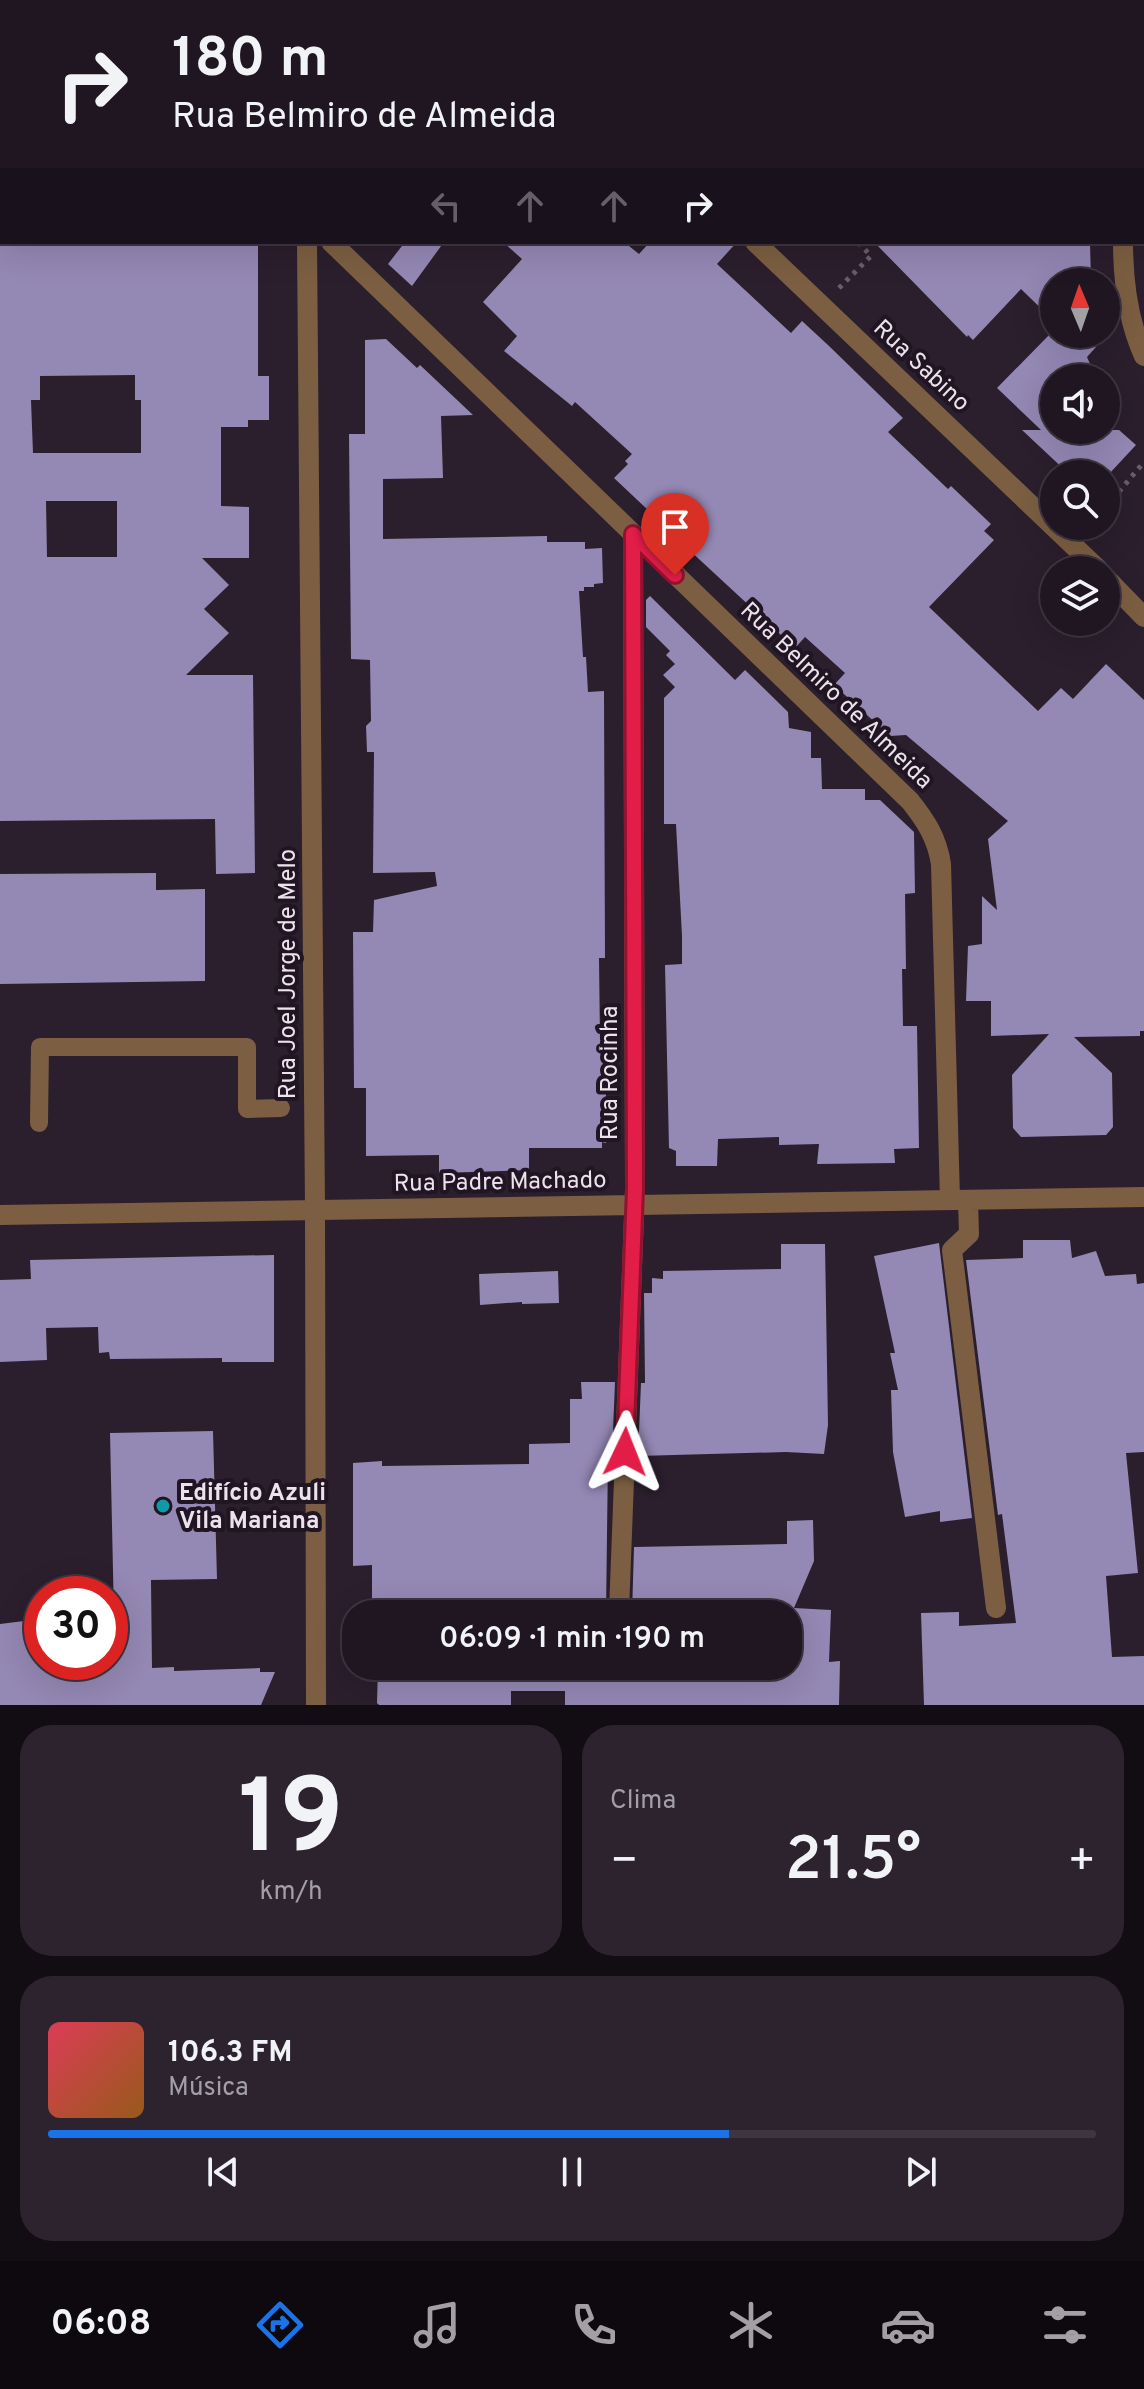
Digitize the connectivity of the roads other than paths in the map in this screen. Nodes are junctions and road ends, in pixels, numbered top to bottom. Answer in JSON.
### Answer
{"nodes":[{"id":1,"x":307,"y":244,"type":"edge"},
{"id":2,"x":333,"y":244,"type":"edge"},
{"id":3,"x":757,"y":244,"type":"edge"},
{"id":4,"x":1123,"y":244,"type":"edge"},
{"id":5,"x":1144,"y":356,"type":"edge"},
{"id":6,"x":633,"y":534,"type":"junction"},
{"id":7,"x":1084,"y":556,"type":"edge"},
{"id":8,"x":1120,"y":592,"type":"edge"},
{"id":9,"x":1144,"y":617,"type":"edge"},
{"id":10,"x":281,"y":1108,"type":"dead end"},
{"id":11,"x":39,"y":1123,"type":"dead end"},
{"id":12,"x":1144,"y":1197,"type":"edge"},
{"id":13,"x":959,"y":1200,"type":"junction"},
{"id":14,"x":634,"y":1205,"type":"junction"},
{"id":15,"x":315,"y":1209,"type":"junction"},
{"id":16,"x":0,"y":1215,"type":"edge"},
{"id":17,"x":619,"y":1600,"type":"edge"},
{"id":18,"x":996,"y":1608,"type":"dead end"},
{"id":19,"x":316,"y":1705,"type":"edge"}],
"edges":[{"from":1,"to":15,"type":"street","name":"Rua Joel Jorge de Melo"},
{"from":2,"to":6,"type":"street","name":"Rua Belmiro de Almeida"},
{"from":3,"to":7,"type":"street","name":"Rua Sabino"},
{"from":4,"to":5,"type":"street"},
{"from":6,"to":13,"type":"street","name":"Rua Belmiro de Almeida"},
{"from":6,"to":14,"type":"street","name":"Rua Rocinha"},
{"from":8,"to":9,"type":"street"},
{"from":10,"to":11,"type":"lane"},
{"from":12,"to":13,"type":"street","name":"Rua Padre Machado"},
{"from":13,"to":14,"type":"street","name":"Rua Padre Machado"},
{"from":13,"to":18,"type":"street","name":"Rua Belmiro de Almeida"},
{"from":14,"to":15,"type":"street","name":"Rua Padre Machado"},
{"from":14,"to":17,"type":"street","name":"Rua Rocinha"},
{"from":15,"to":16,"type":"street","name":"Rua Padre Machado"},
{"from":15,"to":19,"type":"street","name":"Rua Joel Jorge de Melo"}]}
